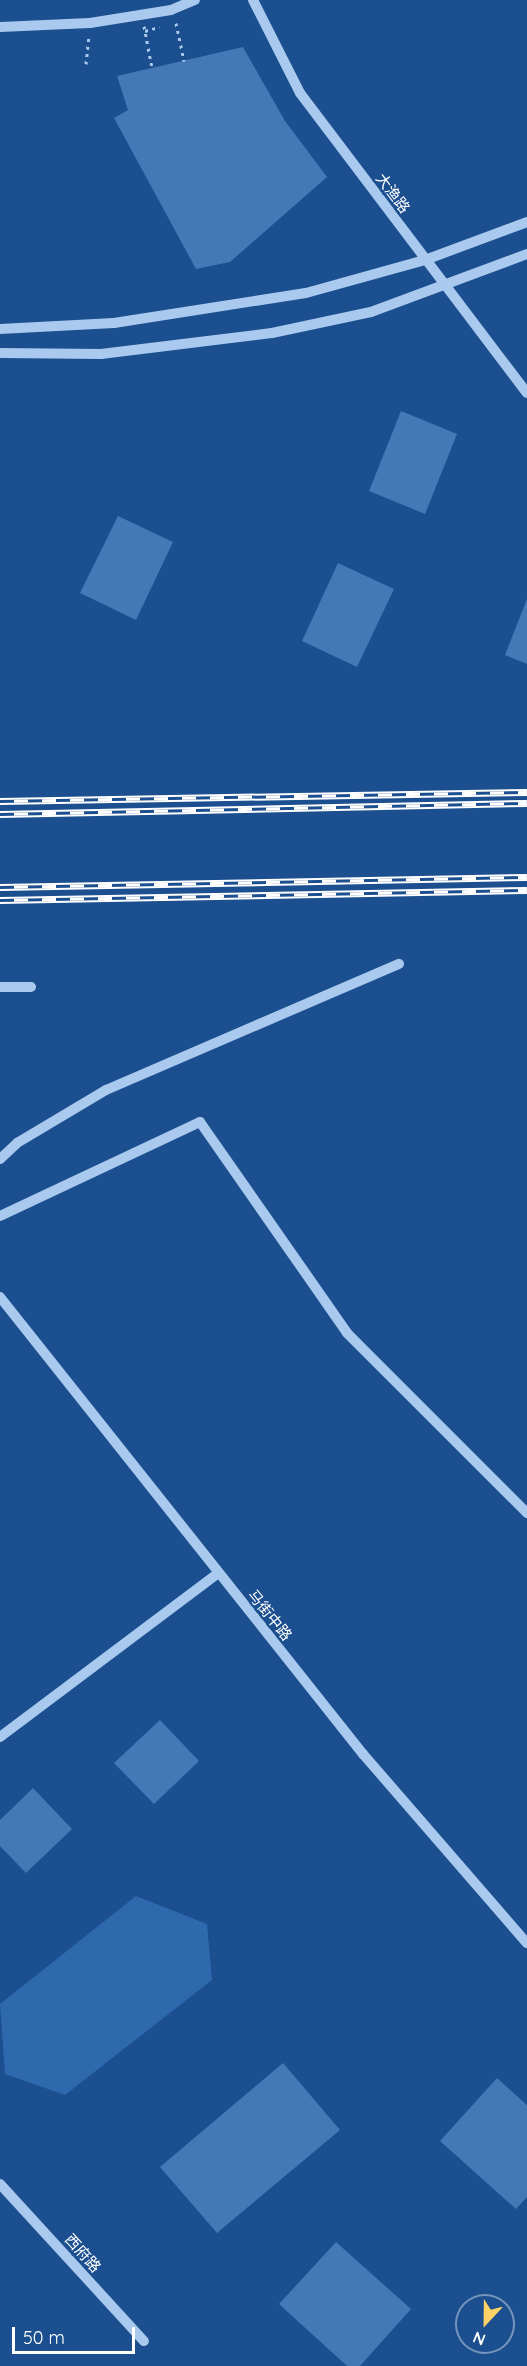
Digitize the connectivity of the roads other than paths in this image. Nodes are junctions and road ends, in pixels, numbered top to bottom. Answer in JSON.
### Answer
{"nodes":[{"id":1,"x":195,"y":0,"type":"edge"},
{"id":2,"x":253,"y":0,"type":"edge"},
{"id":3,"x":0,"y":27,"type":"edge"},
{"id":4,"x":527,"y":222,"type":"edge"},
{"id":5,"x":527,"y":254,"type":"edge"},
{"id":6,"x":425,"y":260,"type":"junction"},
{"id":7,"x":446,"y":288,"type":"junction"},
{"id":8,"x":0,"y":328,"type":"edge"},
{"id":9,"x":0,"y":353,"type":"edge"},
{"id":10,"x":527,"y":393,"type":"edge"},
{"id":11,"x":399,"y":964,"type":"dead end"},
{"id":12,"x":0,"y":987,"type":"edge"},
{"id":13,"x":31,"y":987,"type":"dead end"},
{"id":14,"x":0,"y":1159,"type":"edge"},
{"id":15,"x":0,"y":1216,"type":"edge"},
{"id":16,"x":0,"y":1297,"type":"edge"},
{"id":17,"x":527,"y":1513,"type":"edge"},
{"id":18,"x":217,"y":1574,"type":"junction"},
{"id":19,"x":0,"y":1737,"type":"edge"},
{"id":20,"x":527,"y":1942,"type":"edge"},
{"id":21,"x":0,"y":2184,"type":"edge"},
{"id":22,"x":144,"y":2341,"type":"dead end"}],
"edges":[{"from":1,"to":3,"type":"street"},
{"from":2,"to":6,"type":"street","name":"大渔路"},
{"from":4,"to":6,"type":"street"},
{"from":5,"to":7,"type":"street"},
{"from":6,"to":7,"type":"street","name":"大渔路"},
{"from":6,"to":8,"type":"street"},
{"from":7,"to":9,"type":"street"},
{"from":7,"to":10,"type":"street","name":"大渔路"},
{"from":11,"to":14,"type":"street"},
{"from":12,"to":13,"type":"street"},
{"from":15,"to":17,"type":"street"},
{"from":16,"to":18,"type":"street","name":"马街中路"},
{"from":18,"to":19,"type":"street"},
{"from":18,"to":20,"type":"street","name":"马街中路"},
{"from":21,"to":22,"type":"street","name":"西府路"}]}
